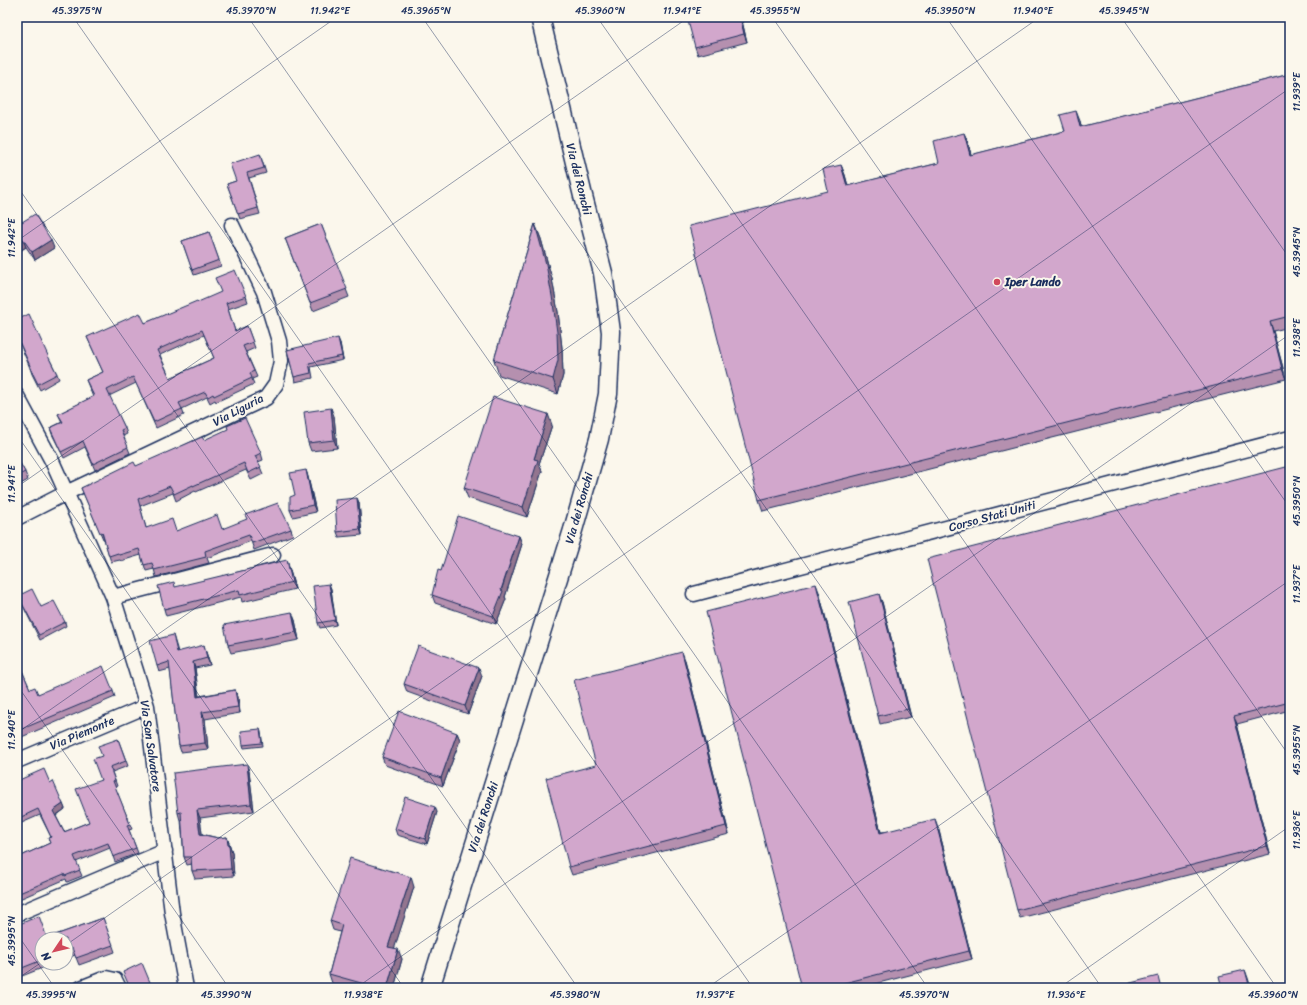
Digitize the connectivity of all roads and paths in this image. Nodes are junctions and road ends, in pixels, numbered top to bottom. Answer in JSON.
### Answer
{"nodes":[{"id":1,"x":540,"y":17,"type":"edge"},
{"id":2,"x":232,"y":225,"type":"dead end"},
{"id":3,"x":17,"y":396,"type":"edge"},
{"id":4,"x":1290,"y":438,"type":"edge"},
{"id":5,"x":66,"y":493,"type":"junction"},
{"id":6,"x":17,"y":518,"type":"edge"},
{"id":7,"x":273,"y":555,"type":"dead end"},
{"id":8,"x":694,"y":594,"type":"dead end"},
{"id":9,"x":113,"y":597,"type":"junction"},
{"id":10,"x":147,"y":706,"type":"junction"},
{"id":11,"x":17,"y":761,"type":"edge"},
{"id":12,"x":165,"y":851,"type":"junction"},
{"id":13,"x":17,"y":914,"type":"edge"},
{"id":14,"x":81,"y":988,"type":"edge"},
{"id":15,"x":119,"y":988,"type":"edge"},
{"id":16,"x":186,"y":988,"type":"edge"},
{"id":17,"x":430,"y":988,"type":"edge"}],
"edges":[{"from":1,"to":17,"type":"street","name":"Via dei Ronchi"},
{"from":2,"to":5,"type":"street","name":"Via Liguria"},
{"from":3,"to":5,"type":"street","name":"Via San Salvatore"},
{"from":4,"to":8,"type":"street","name":"Corso Stati Uniti"},
{"from":5,"to":6,"type":"street","name":"Via Liguria"},
{"from":5,"to":9,"type":"street","name":"Via San Salvatore"},
{"from":7,"to":9,"type":"street"},
{"from":9,"to":10,"type":"street","name":"Via San Salvatore"},
{"from":10,"to":11,"type":"street","name":"Via Piemonte"},
{"from":10,"to":12,"type":"street","name":"Via San Salvatore"},
{"from":12,"to":13,"type":"street"},
{"from":12,"to":16,"type":"street","name":"Via San Salvatore"},
{"from":14,"to":15,"type":"street"}]}
